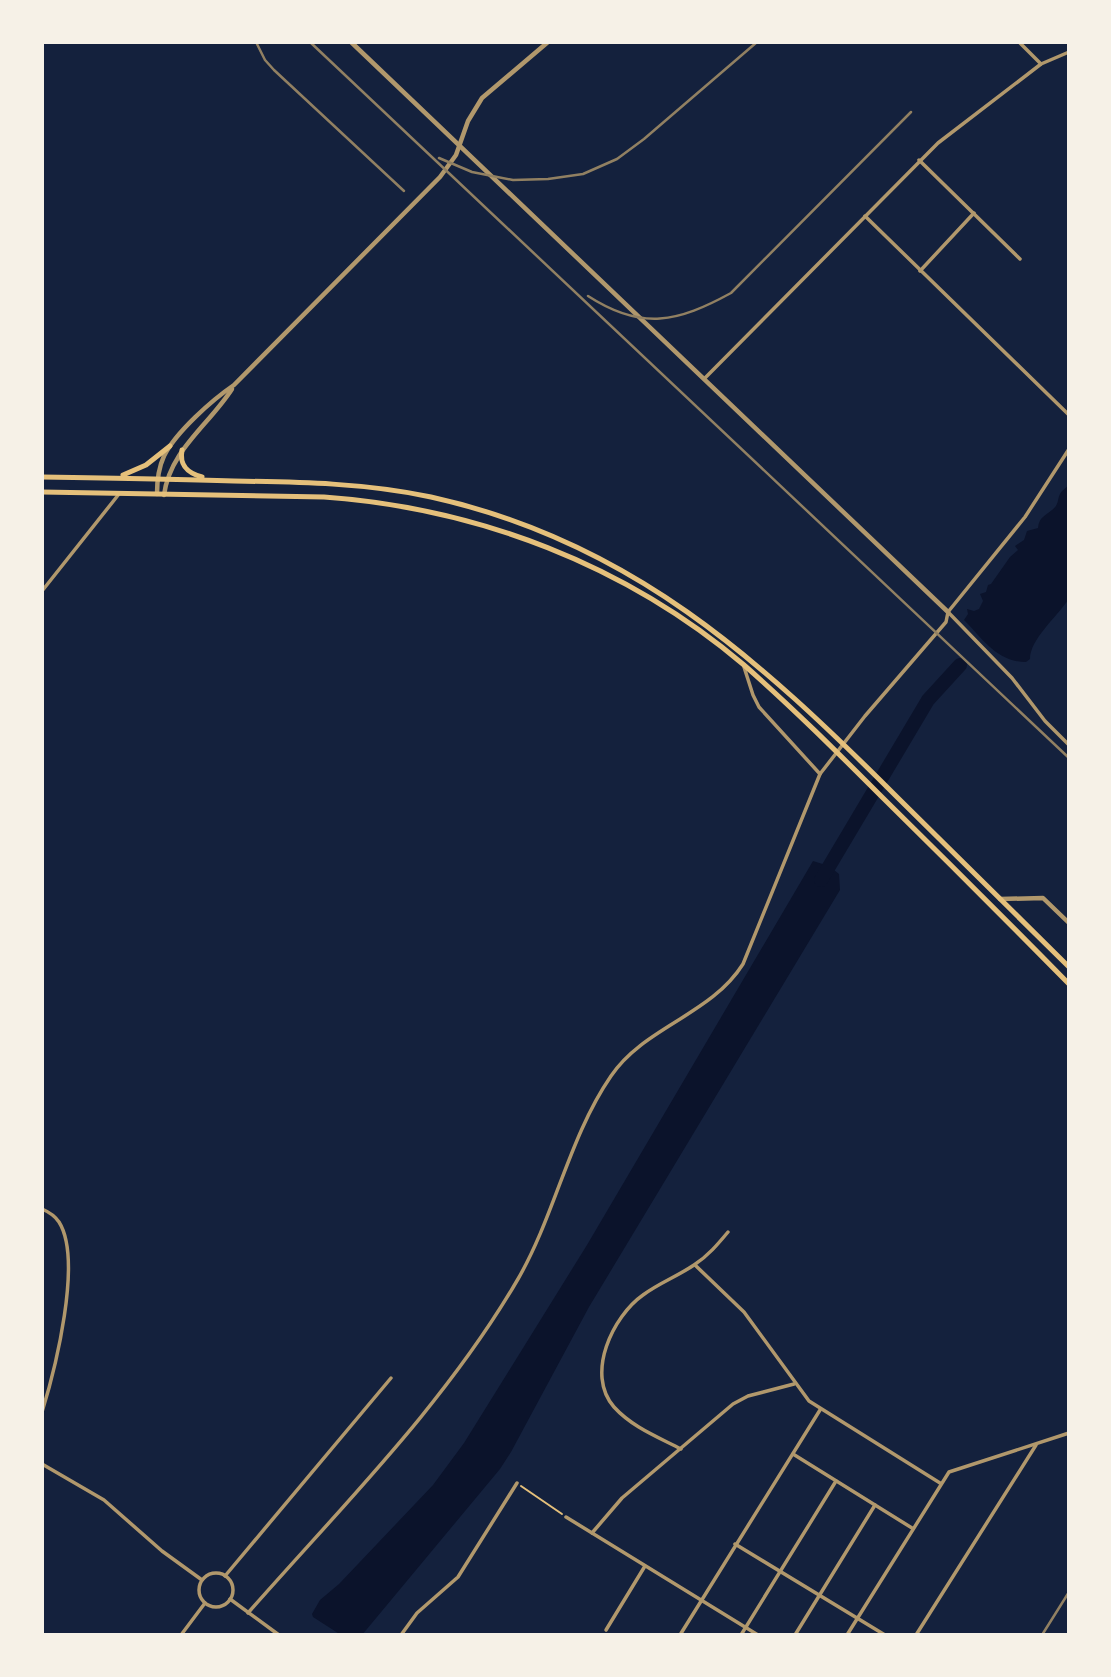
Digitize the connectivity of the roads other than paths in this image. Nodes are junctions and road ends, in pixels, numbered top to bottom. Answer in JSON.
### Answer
{"nodes":[{"id":1,"x":351,"y":42,"type":"edge"},
{"id":2,"x":548,"y":42,"type":"edge"},
{"id":3,"x":1019,"y":42,"type":"edge"},
{"id":4,"x":1069,"y":52,"type":"edge"},
{"id":5,"x":1041,"y":64,"type":"junction"},
{"id":6,"x":460,"y":146,"type":"junction"},
{"id":7,"x":919,"y":160,"type":"junction"},
{"id":8,"x":974,"y":213,"type":"junction"},
{"id":9,"x":865,"y":216,"type":"junction"},
{"id":10,"x":1020,"y":259,"type":"dead end"},
{"id":11,"x":920,"y":271,"type":"junction"},
{"id":12,"x":705,"y":378,"type":"junction"},
{"id":13,"x":234,"y":385,"type":"junction"},
{"id":14,"x":1069,"y":415,"type":"edge"},
{"id":15,"x":170,"y":446,"type":"junction"},
{"id":16,"x":1069,"y":449,"type":"edge"},
{"id":17,"x":182,"y":450,"type":"junction"},
{"id":18,"x":42,"y":477,"type":"edge"},
{"id":19,"x":118,"y":477,"type":"junction"},
{"id":20,"x":157,"y":478,"type":"junction"},
{"id":21,"x":166,"y":479,"type":"junction"},
{"id":22,"x":216,"y":480,"type":"junction"},
{"id":23,"x":42,"y":492,"type":"edge"},
{"id":24,"x":119,"y":494,"type":"junction"},
{"id":25,"x":160,"y":494,"type":"junction"},
{"id":26,"x":42,"y":591,"type":"edge"},
{"id":27,"x":948,"y":612,"type":"junction"},
{"id":28,"x":744,"y":666,"type":"junction"},
{"id":29,"x":1069,"y":745,"type":"edge"},
{"id":30,"x":820,"y":775,"type":"junction"},
{"id":31,"x":1000,"y":899,"type":"junction"},
{"id":32,"x":1069,"y":923,"type":"edge"},
{"id":33,"x":1069,"y":967,"type":"edge"},
{"id":34,"x":1069,"y":984,"type":"edge"},
{"id":35,"x":42,"y":1209,"type":"edge"},
{"id":36,"x":728,"y":1232,"type":"dead end"},
{"id":37,"x":695,"y":1265,"type":"junction"},
{"id":38,"x":391,"y":1377,"type":"dead end"},
{"id":39,"x":794,"y":1384,"type":"junction"},
{"id":40,"x":820,"y":1410,"type":"junction"},
{"id":41,"x":42,"y":1412,"type":"edge"},
{"id":42,"x":1069,"y":1433,"type":"edge"},
{"id":43,"x":1037,"y":1443,"type":"junction"},
{"id":44,"x":681,"y":1449,"type":"junction"},
{"id":45,"x":793,"y":1454,"type":"junction"},
{"id":46,"x":42,"y":1464,"type":"edge"},
{"id":47,"x":836,"y":1481,"type":"junction"},
{"id":48,"x":517,"y":1483,"type":"road end"},
{"id":49,"x":940,"y":1483,"type":"junction"},
{"id":50,"x":875,"y":1505,"type":"junction"},
{"id":51,"x":566,"y":1517,"type":"road end"},
{"id":52,"x":912,"y":1528,"type":"junction"},
{"id":53,"x":593,"y":1533,"type":"junction"},
{"id":54,"x":734,"y":1544,"type":"junction"},
{"id":55,"x":645,"y":1566,"type":"junction"},
{"id":56,"x":780,"y":1572,"type":"junction"},
{"id":57,"x":225,"y":1576,"type":"junction"},
{"id":58,"x":202,"y":1580,"type":"junction"},
{"id":59,"x":819,"y":1595,"type":"junction"},
{"id":60,"x":230,"y":1599,"type":"junction"},
{"id":61,"x":701,"y":1600,"type":"junction"},
{"id":62,"x":205,"y":1603,"type":"junction"},
{"id":63,"x":248,"y":1613,"type":"junction"},
{"id":64,"x":857,"y":1618,"type":"junction"},
{"id":65,"x":746,"y":1627,"type":"junction"},
{"id":66,"x":606,"y":1630,"type":"dead end"},
{"id":67,"x":181,"y":1635,"type":"edge"},
{"id":68,"x":279,"y":1635,"type":"edge"},
{"id":69,"x":401,"y":1635,"type":"edge"},
{"id":70,"x":680,"y":1635,"type":"edge"},
{"id":71,"x":741,"y":1635,"type":"edge"},
{"id":72,"x":758,"y":1635,"type":"edge"},
{"id":73,"x":795,"y":1635,"type":"edge"},
{"id":74,"x":847,"y":1635,"type":"edge"},
{"id":75,"x":885,"y":1635,"type":"edge"},
{"id":76,"x":916,"y":1635,"type":"edge"}],
"edges":[{"from":1,"to":6,"type":"street"},
{"from":2,"to":6,"type":"street"},
{"from":3,"to":5,"type":"street"},
{"from":4,"to":5,"type":"street"},
{"from":5,"to":7,"type":"street"},
{"from":6,"to":12,"type":"street"},
{"from":6,"to":13,"type":"street"},
{"from":7,"to":8,"type":"street"},
{"from":7,"to":9,"type":"street"},
{"from":8,"to":10,"type":"street"},
{"from":8,"to":11,"type":"street"},
{"from":9,"to":11,"type":"street"},
{"from":9,"to":12,"type":"street"},
{"from":11,"to":14,"type":"street"},
{"from":12,"to":27,"type":"street"},
{"from":13,"to":15,"type":"street"},
{"from":13,"to":17,"type":"street"},
{"from":15,"to":19,"type":"main road"},
{"from":15,"to":20,"type":"street"},
{"from":16,"to":27,"type":"street"},
{"from":17,"to":21,"type":"street"},
{"from":17,"to":22,"type":"main road"},
{"from":18,"to":19,"type":"main road"},
{"from":19,"to":20,"type":"main road"},
{"from":20,"to":21,"type":"main road"},
{"from":20,"to":25,"type":"street"},
{"from":21,"to":22,"type":"main road"},
{"from":21,"to":25,"type":"street"},
{"from":22,"to":31,"type":"main road"},
{"from":23,"to":24,"type":"main road"},
{"from":24,"to":25,"type":"main road"},
{"from":24,"to":26,"type":"street"},
{"from":25,"to":28,"type":"main road"},
{"from":27,"to":29,"type":"street"},
{"from":27,"to":30,"type":"street"},
{"from":28,"to":30,"type":"street"},
{"from":28,"to":34,"type":"main road"},
{"from":30,"to":63,"type":"street"},
{"from":31,"to":32,"type":"street"},
{"from":31,"to":33,"type":"main road"},
{"from":35,"to":41,"type":"street"},
{"from":36,"to":37,"type":"street"},
{"from":37,"to":39,"type":"street"},
{"from":37,"to":44,"type":"street"},
{"from":38,"to":57,"type":"street"},
{"from":39,"to":40,"type":"street"},
{"from":39,"to":44,"type":"street"},
{"from":40,"to":45,"type":"street"},
{"from":40,"to":49,"type":"street"},
{"from":42,"to":43,"type":"street"},
{"from":43,"to":49,"type":"street"},
{"from":43,"to":76,"type":"street"},
{"from":44,"to":53,"type":"street"},
{"from":45,"to":47,"type":"street"},
{"from":45,"to":54,"type":"street"},
{"from":46,"to":58,"type":"street"},
{"from":47,"to":50,"type":"street"},
{"from":47,"to":56,"type":"street"},
{"from":48,"to":69,"type":"street"},
{"from":49,"to":52,"type":"street"},
{"from":50,"to":52,"type":"street"},
{"from":50,"to":59,"type":"street"},
{"from":51,"to":53,"type":"street"},
{"from":52,"to":64,"type":"street"},
{"from":53,"to":55,"type":"street"},
{"from":54,"to":56,"type":"street"},
{"from":54,"to":61,"type":"street"},
{"from":55,"to":61,"type":"street"},
{"from":55,"to":66,"type":"street"},
{"from":56,"to":59,"type":"street"},
{"from":56,"to":65,"type":"street"},
{"from":57,"to":58,"type":"street"},
{"from":57,"to":60,"type":"street"},
{"from":58,"to":62,"type":"street"},
{"from":59,"to":64,"type":"street"},
{"from":59,"to":73,"type":"street"},
{"from":60,"to":62,"type":"street"},
{"from":60,"to":63,"type":"street"},
{"from":61,"to":65,"type":"street"},
{"from":61,"to":70,"type":"street"},
{"from":62,"to":67,"type":"street"},
{"from":63,"to":68,"type":"street"},
{"from":64,"to":74,"type":"street"},
{"from":64,"to":75,"type":"street"},
{"from":65,"to":71,"type":"street"},
{"from":65,"to":72,"type":"street"}]}
